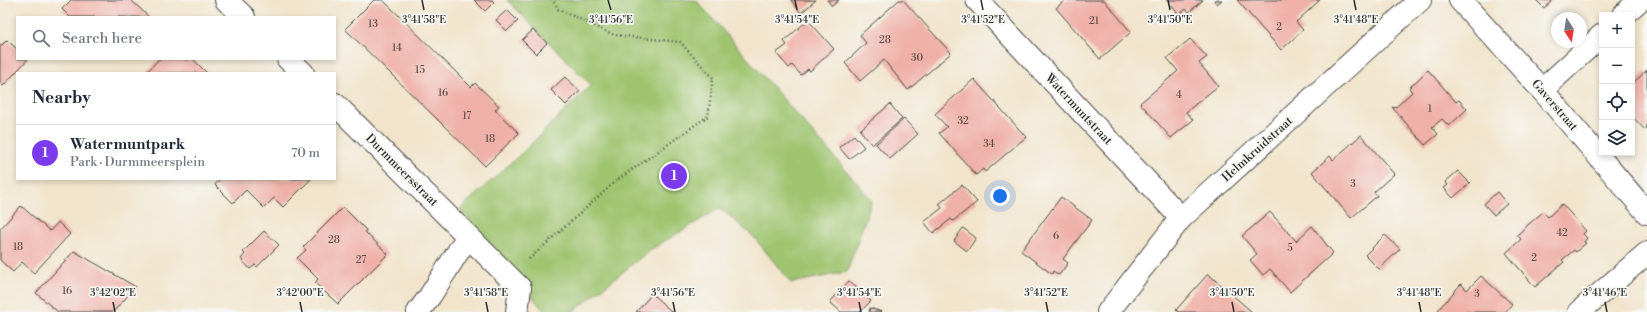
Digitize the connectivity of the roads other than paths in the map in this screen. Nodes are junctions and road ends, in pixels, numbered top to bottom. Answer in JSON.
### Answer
{"nodes":[{"id":1,"x":226,"y":0,"type":"edge"},
{"id":2,"x":977,"y":0,"type":"edge"},
{"id":3,"x":1420,"y":0,"type":"edge"},
{"id":4,"x":1460,"y":0,"type":"edge"},
{"id":5,"x":1640,"y":0,"type":"edge"},
{"id":6,"x":1626,"y":12,"type":"edge"},
{"id":7,"x":243,"y":16,"type":"edge"},
{"id":8,"x":1599,"y":38,"type":"edge"},
{"id":9,"x":289,"y":60,"type":"edge"},
{"id":10,"x":302,"y":72,"type":"edge"},
{"id":11,"x":1542,"y":90,"type":"junction"},
{"id":12,"x":336,"y":105,"type":"edge"},
{"id":13,"x":1647,"y":213,"type":"edge"},
{"id":14,"x":1181,"y":218,"type":"junction"},
{"id":15,"x":468,"y":236,"type":"junction"},
{"id":16,"x":1647,"y":253,"type":"edge"},
{"id":17,"x":418,"y":312,"type":"edge"},
{"id":18,"x":517,"y":312,"type":"edge"},
{"id":19,"x":1108,"y":312,"type":"edge"},
{"id":20,"x":1579,"y":312,"type":"edge"}],
"edges":[{"from":1,"to":7,"type":"street"},
{"from":2,"to":14,"type":"street","name":"Watermuntstraat"},
{"from":3,"to":14,"type":"street","name":"Helmkruidstraat"},
{"from":4,"to":11,"type":"street","name":"Gaverstraat"},
{"from":5,"to":6,"type":"street"},
{"from":8,"to":11,"type":"street"},
{"from":9,"to":10,"type":"street"},
{"from":11,"to":13,"type":"street","name":"Gaverstraat"},
{"from":12,"to":15,"type":"street","name":"Durmmeersstraat"},
{"from":14,"to":19,"type":"street","name":"Helmkruidstraat"},
{"from":15,"to":17,"type":"street"},
{"from":15,"to":18,"type":"street","name":"Durmmeersstraat"},
{"from":16,"to":20,"type":"street"}]}
